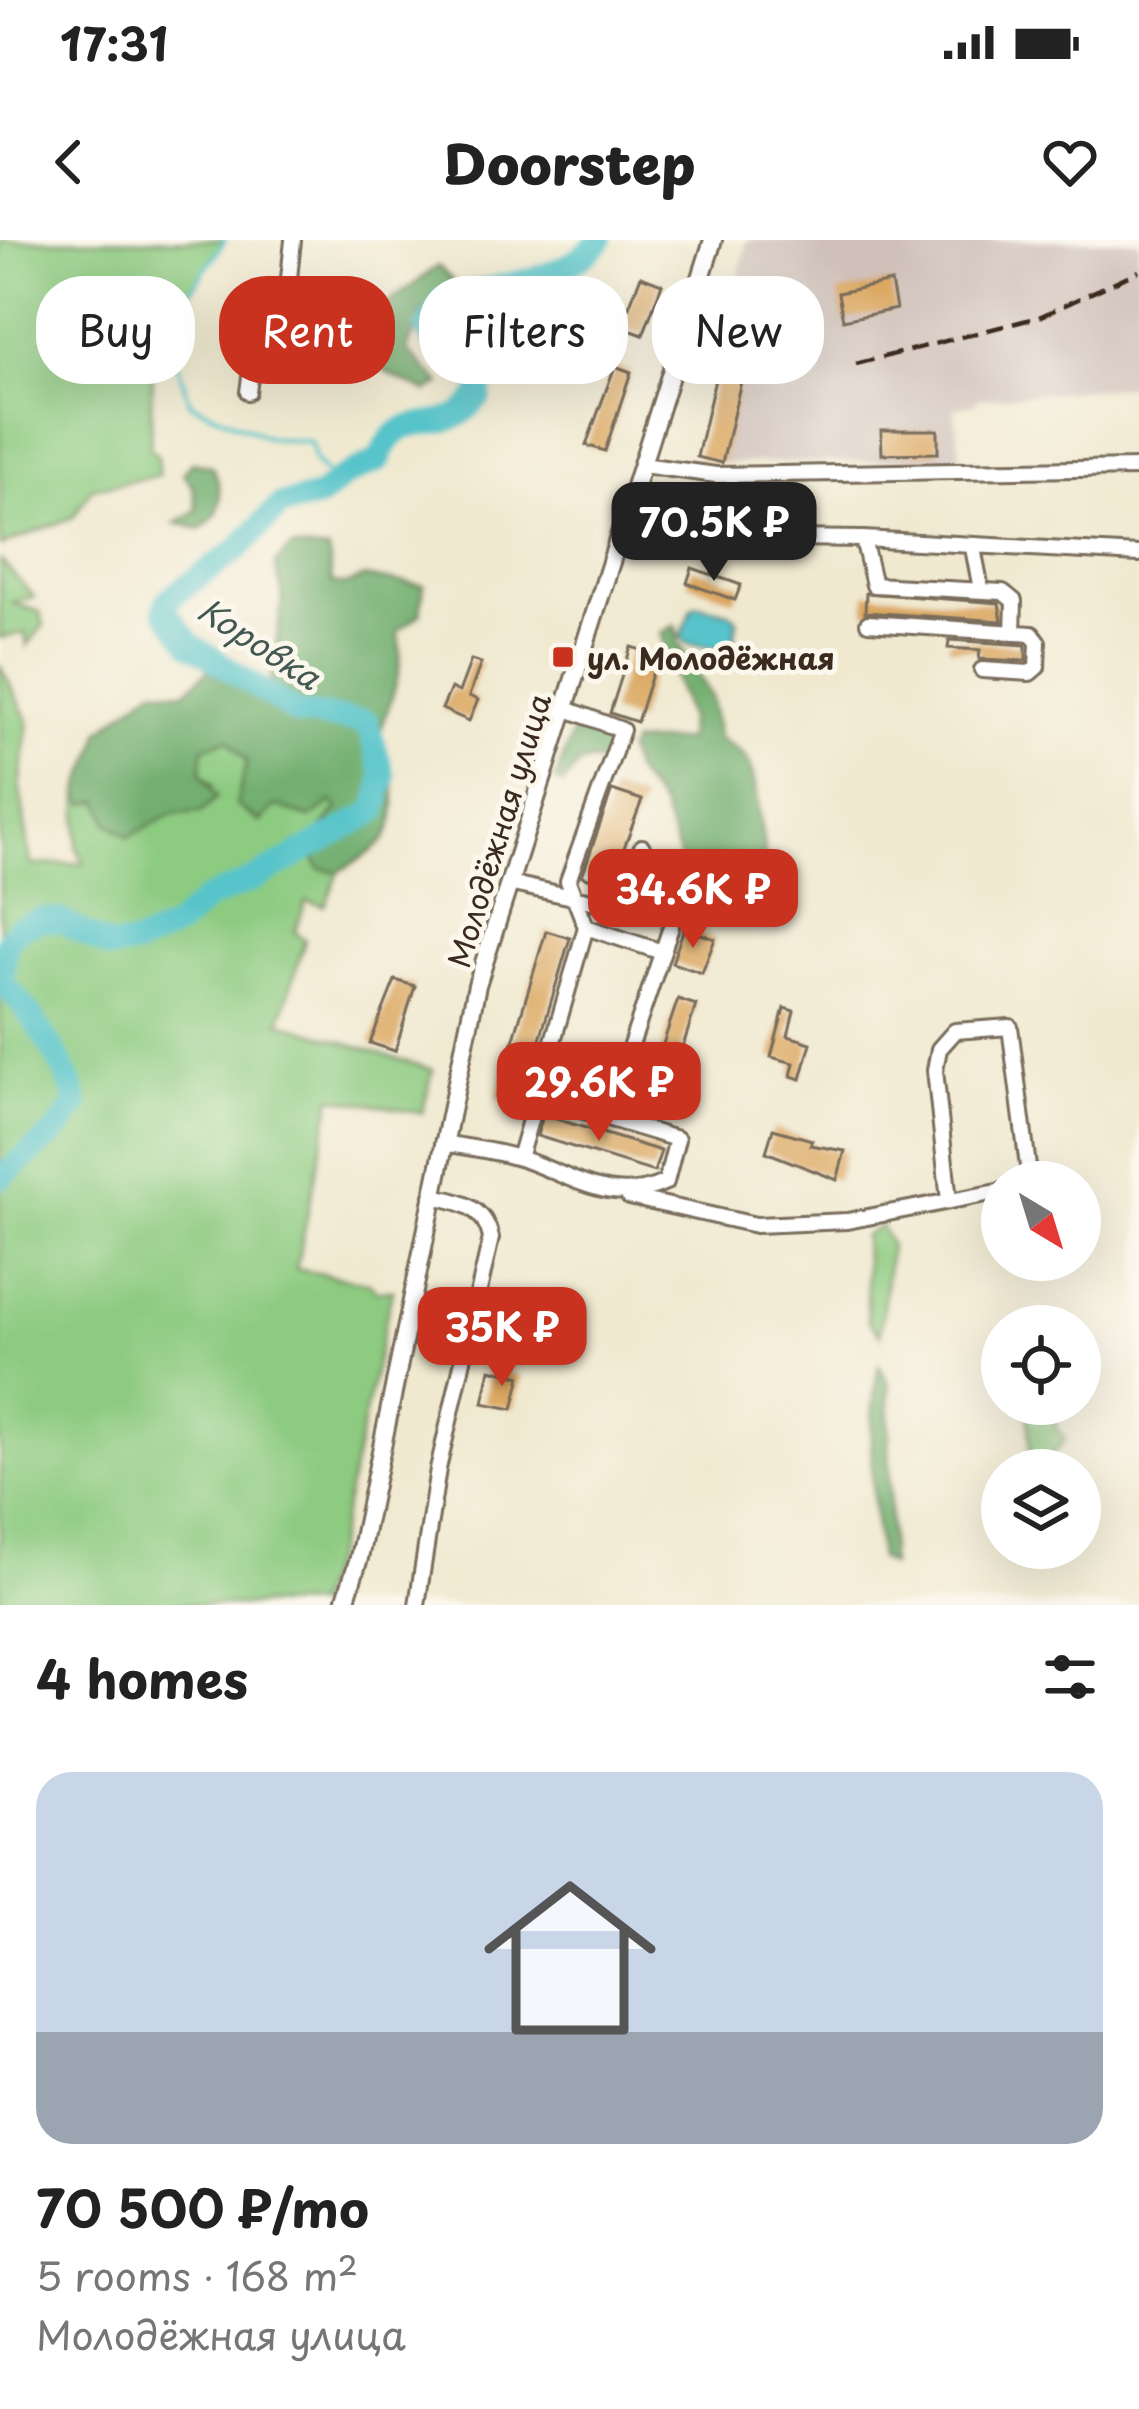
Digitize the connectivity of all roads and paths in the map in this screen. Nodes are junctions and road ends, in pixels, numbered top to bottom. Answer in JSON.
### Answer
{"nodes":[{"id":1,"x":293,"y":240,"type":"edge"},
{"id":2,"x":713,"y":240,"type":"edge"},
{"id":3,"x":248,"y":392,"type":"dead end"},
{"id":4,"x":642,"y":465,"type":"junction"},
{"id":5,"x":1139,"y":468,"type":"edge"},
{"id":6,"x":622,"y":526,"type":"junction"},
{"id":7,"x":862,"y":538,"type":"junction"},
{"id":8,"x":973,"y":548,"type":"junction"},
{"id":9,"x":1139,"y":554,"type":"edge"},
{"id":10,"x":981,"y":590,"type":"junction"},
{"id":11,"x":868,"y":623,"type":"dead end"},
{"id":12,"x":1013,"y":633,"type":"junction"},
{"id":13,"x":982,"y":670,"type":"dead end"},
{"id":14,"x":564,"y":708,"type":"junction"},
{"id":15,"x":642,"y":847,"type":"dead end"},
{"id":16,"x":508,"y":883,"type":"junction"},
{"id":17,"x":577,"y":902,"type":"junction"},
{"id":18,"x":586,"y":927,"type":"junction"},
{"id":19,"x":671,"y":927,"type":"dead end"},
{"id":20,"x":662,"y":952,"type":"junction"},
{"id":21,"x":629,"y":1051,"type":"dead end"},
{"id":22,"x":537,"y":1097,"type":"junction"},
{"id":23,"x":442,"y":1143,"type":"junction"},
{"id":24,"x":519,"y":1158,"type":"junction"},
{"id":25,"x":1027,"y":1161,"type":"edge"},
{"id":26,"x":618,"y":1195,"type":"junction"},
{"id":27,"x":981,"y":1195,"type":"edge"},
{"id":28,"x":432,"y":1196,"type":"junction"},
{"id":29,"x":949,"y":1201,"type":"junction"},
{"id":30,"x":344,"y":1605,"type":"edge"},
{"id":31,"x":417,"y":1605,"type":"edge"}],
"edges":[{"from":1,"to":3,"type":"street"},
{"from":2,"to":4,"type":"main road","name":"Молодёжная улица"},
{"from":4,"to":5,"type":"street"},
{"from":4,"to":6,"type":"main road","name":"Молодёжная улица"},
{"from":6,"to":7,"type":"street"},
{"from":6,"to":14,"type":"main road","name":"Молодёжная улица"},
{"from":7,"to":8,"type":"street"},
{"from":7,"to":10,"type":"street"},
{"from":8,"to":9,"type":"street"},
{"from":8,"to":10,"type":"street"},
{"from":10,"to":12,"type":"street"},
{"from":11,"to":12,"type":"street"},
{"from":12,"to":13,"type":"street"},
{"from":14,"to":16,"type":"main road","name":"Молодёжная улица"},
{"from":14,"to":17,"type":"street"},
{"from":15,"to":17,"type":"street"},
{"from":16,"to":17,"type":"street"},
{"from":16,"to":23,"type":"main road","name":"Молодёжная улица"},
{"from":17,"to":18,"type":"street"},
{"from":18,"to":20,"type":"street"},
{"from":18,"to":22,"type":"street"},
{"from":19,"to":20,"type":"street"},
{"from":20,"to":21,"type":"street"},
{"from":22,"to":24,"type":"street"},
{"from":22,"to":26,"type":"street"},
{"from":23,"to":24,"type":"street"},
{"from":23,"to":28,"type":"main road","name":"Молодёжная улица"},
{"from":24,"to":26,"type":"street"},
{"from":25,"to":29,"type":"street"},
{"from":26,"to":29,"type":"street"},
{"from":27,"to":29,"type":"street"},
{"from":28,"to":30,"type":"main road","name":"Молодёжная улица"},
{"from":28,"to":31,"type":"street"}]}
